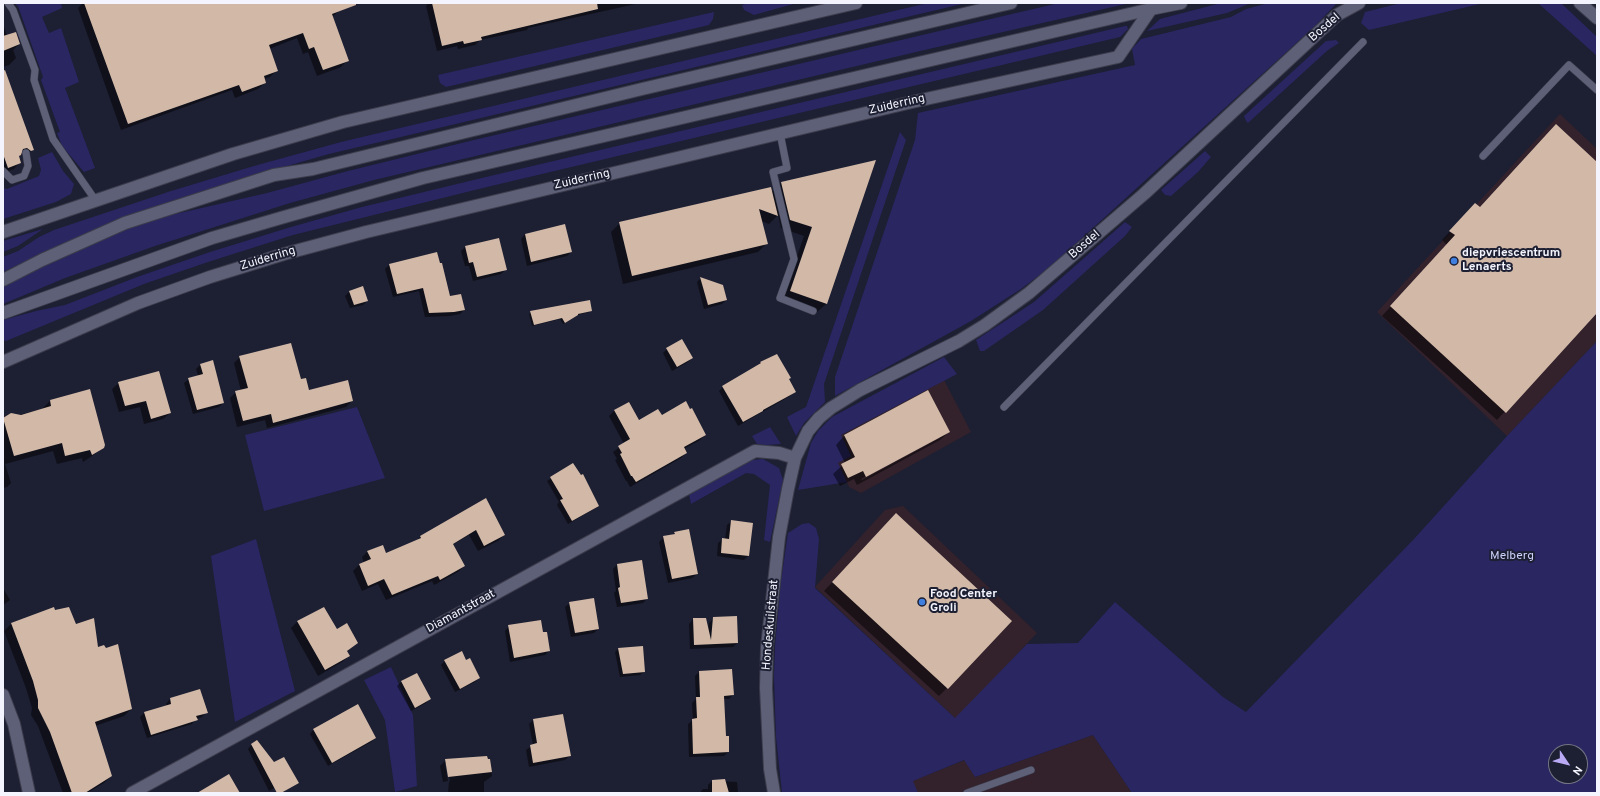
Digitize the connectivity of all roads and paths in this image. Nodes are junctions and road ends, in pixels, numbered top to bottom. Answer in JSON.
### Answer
{"nodes":[{"id":1,"x":8,"y":3,"type":"edge"},
{"id":2,"x":856,"y":3,"type":"edge"},
{"id":3,"x":1011,"y":3,"type":"edge"},
{"id":4,"x":1181,"y":3,"type":"edge"},
{"id":5,"x":1359,"y":3,"type":"edge"},
{"id":6,"x":1580,"y":3,"type":"edge"},
{"id":7,"x":825,"y":7,"type":"edge"},
{"id":8,"x":1151,"y":9,"type":"junction"},
{"id":9,"x":1597,"y":18,"type":"edge"},
{"id":10,"x":1363,"y":42,"type":"dead end"},
{"id":11,"x":1597,"y":90,"type":"edge"},
{"id":12,"x":780,"y":133,"type":"junction"},
{"id":13,"x":26,"y":153,"type":"dead end"},
{"id":14,"x":1483,"y":156,"type":"dead end"},
{"id":15,"x":3,"y":171,"type":"edge"},
{"id":16,"x":96,"y":201,"type":"junction"},
{"id":17,"x":3,"y":232,"type":"edge"},
{"id":18,"x":3,"y":280,"type":"edge"},
{"id":19,"x":813,"y":311,"type":"dead end"},
{"id":20,"x":3,"y":313,"type":"edge"},
{"id":21,"x":3,"y":349,"type":"edge"},
{"id":22,"x":8,"y":360,"type":"edge"},
{"id":23,"x":1004,"y":407,"type":"dead end"},
{"id":24,"x":795,"y":458,"type":"junction"},
{"id":25,"x":3,"y":695,"type":"edge"},
{"id":26,"x":1031,"y":770,"type":"dead end"},
{"id":27,"x":29,"y":793,"type":"edge"},
{"id":28,"x":132,"y":793,"type":"edge"},
{"id":29,"x":774,"y":793,"type":"edge"},
{"id":30,"x":967,"y":793,"type":"edge"}],
"edges":[{"from":1,"to":16,"type":"lane"},
{"from":2,"to":7,"type":"street"},
{"from":3,"to":18,"type":"street"},
{"from":4,"to":8,"type":"street"},
{"from":5,"to":24,"type":"street","name":"Bosdel"},
{"from":6,"to":9,"type":"street"},
{"from":7,"to":16,"type":"street"},
{"from":8,"to":12,"type":"street","name":"Zuiderring"},
{"from":8,"to":20,"type":"street"},
{"from":10,"to":23,"type":"lane"},
{"from":11,"to":14,"type":"lane"},
{"from":12,"to":19,"type":"lane"},
{"from":12,"to":22,"type":"street","name":"Zuiderring"},
{"from":13,"to":15,"type":"lane"},
{"from":16,"to":17,"type":"street"},
{"from":21,"to":22,"type":"street"},
{"from":24,"to":28,"type":"street","name":"Diamantstraat"},
{"from":24,"to":29,"type":"street","name":"Hondeskuilstraat"},
{"from":25,"to":27,"type":"street"},
{"from":26,"to":30,"type":"lane"}]}
